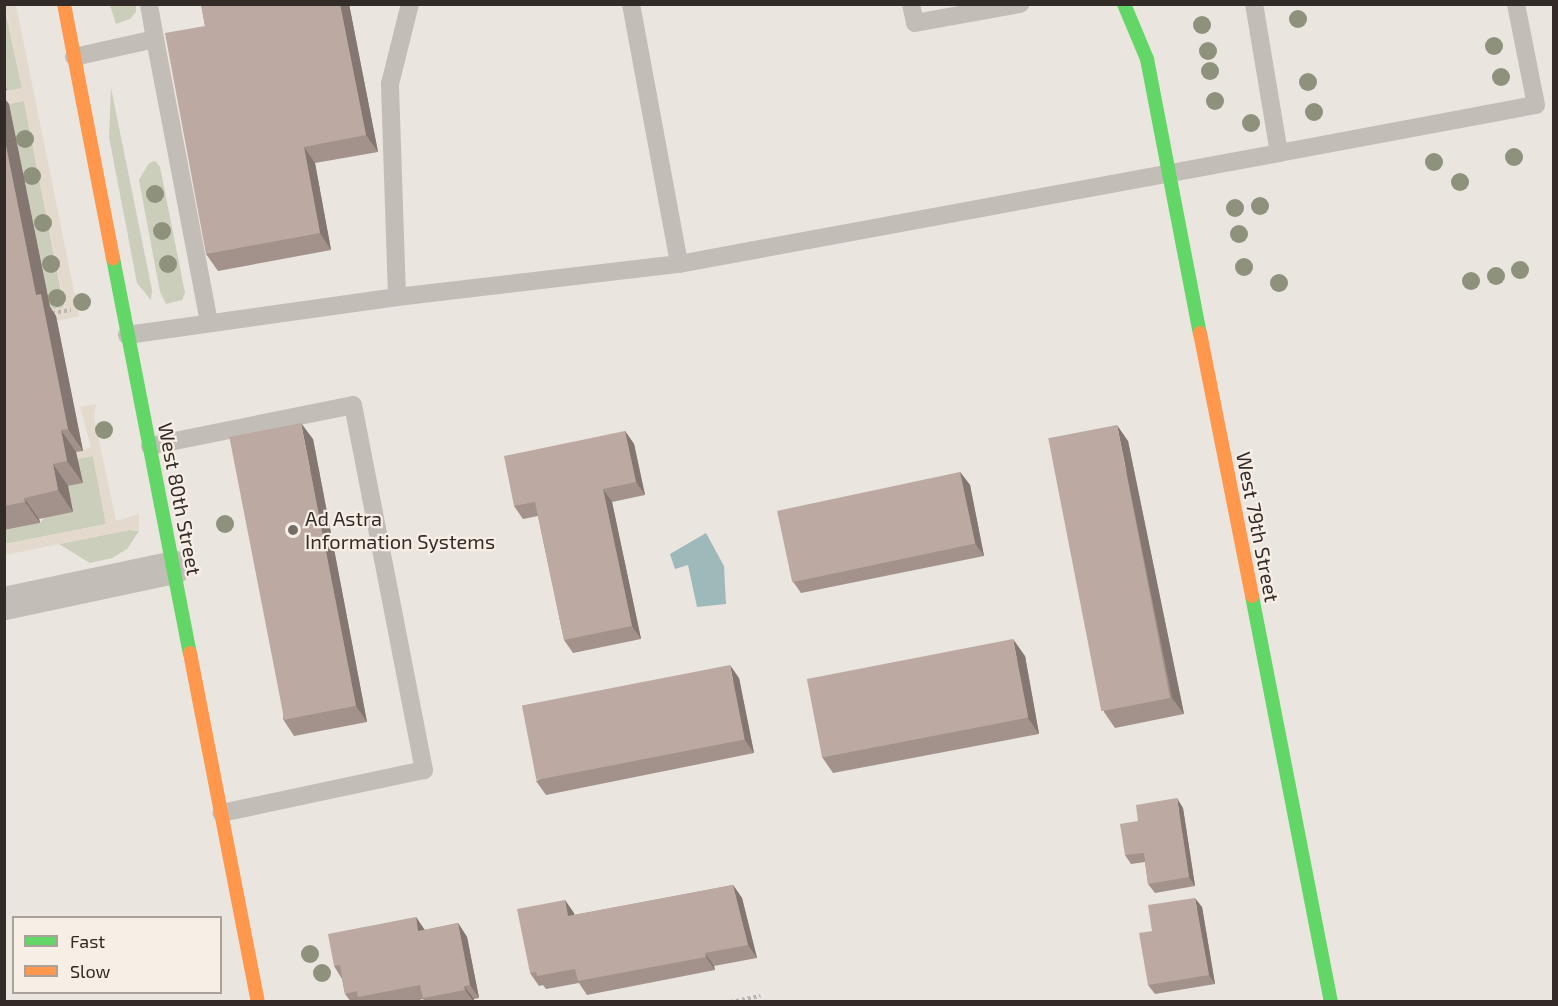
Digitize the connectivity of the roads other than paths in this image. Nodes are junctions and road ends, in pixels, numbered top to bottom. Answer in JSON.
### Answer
{"nodes":[{"id":1,"x":64,"y":4,"type":"edge"},
{"id":2,"x":149,"y":4,"type":"edge"},
{"id":3,"x":410,"y":4,"type":"edge"},
{"id":4,"x":632,"y":4,"type":"edge"},
{"id":5,"x":911,"y":4,"type":"edge"},
{"id":6,"x":1020,"y":4,"type":"edge"},
{"id":7,"x":1124,"y":4,"type":"edge"},
{"id":8,"x":1254,"y":4,"type":"edge"},
{"id":9,"x":1516,"y":4,"type":"edge"},
{"id":10,"x":1149,"y":26,"type":"dead end"},
{"id":11,"x":155,"y":39,"type":"junction"},
{"id":12,"x":74,"y":57,"type":"junction"},
{"id":13,"x":1147,"y":59,"type":"junction"},
{"id":14,"x":1545,"y":103,"type":"edge"},
{"id":15,"x":1279,"y":153,"type":"junction"},
{"id":16,"x":1169,"y":171,"type":"junction"},
{"id":17,"x":679,"y":264,"type":"junction"},
{"id":18,"x":397,"y":297,"type":"junction"},
{"id":19,"x":209,"y":322,"type":"junction"},
{"id":20,"x":127,"y":335,"type":"junction"},
{"id":21,"x":150,"y":446,"type":"junction"},
{"id":22,"x":174,"y":567,"type":"junction"},
{"id":23,"x":4,"y":603,"type":"edge"},
{"id":24,"x":222,"y":813,"type":"junction"},
{"id":25,"x":258,"y":1002,"type":"edge"},
{"id":26,"x":1331,"y":1002,"type":"edge"}],
"edges":[{"from":1,"to":12,"type":"street","name":"West 80th Street"},
{"from":2,"to":11,"type":"lane"},
{"from":3,"to":18,"type":"lane"},
{"from":4,"to":17,"type":"lane"},
{"from":5,"to":6,"type":"lane"},
{"from":7,"to":13,"type":"street","name":"West 79th Street"},
{"from":8,"to":15,"type":"lane"},
{"from":9,"to":14,"type":"lane"},
{"from":10,"to":13,"type":"street","name":"West 79th Street"},
{"from":11,"to":12,"type":"lane"},
{"from":11,"to":19,"type":"lane"},
{"from":12,"to":20,"type":"street","name":"West 80th Street"},
{"from":13,"to":16,"type":"street","name":"West 79th Street"},
{"from":14,"to":15,"type":"lane"},
{"from":15,"to":16,"type":"lane"},
{"from":16,"to":17,"type":"lane"},
{"from":16,"to":26,"type":"street","name":"West 79th Street"},
{"from":17,"to":18,"type":"lane"},
{"from":18,"to":19,"type":"lane"},
{"from":19,"to":20,"type":"lane"},
{"from":20,"to":21,"type":"street","name":"West 80th Street"},
{"from":21,"to":22,"type":"street","name":"West 80th Street"},
{"from":21,"to":24,"type":"lane"},
{"from":22,"to":23,"type":"street"},
{"from":22,"to":24,"type":"street","name":"West 80th Street"},
{"from":24,"to":25,"type":"street","name":"West 80th Street"}]}
